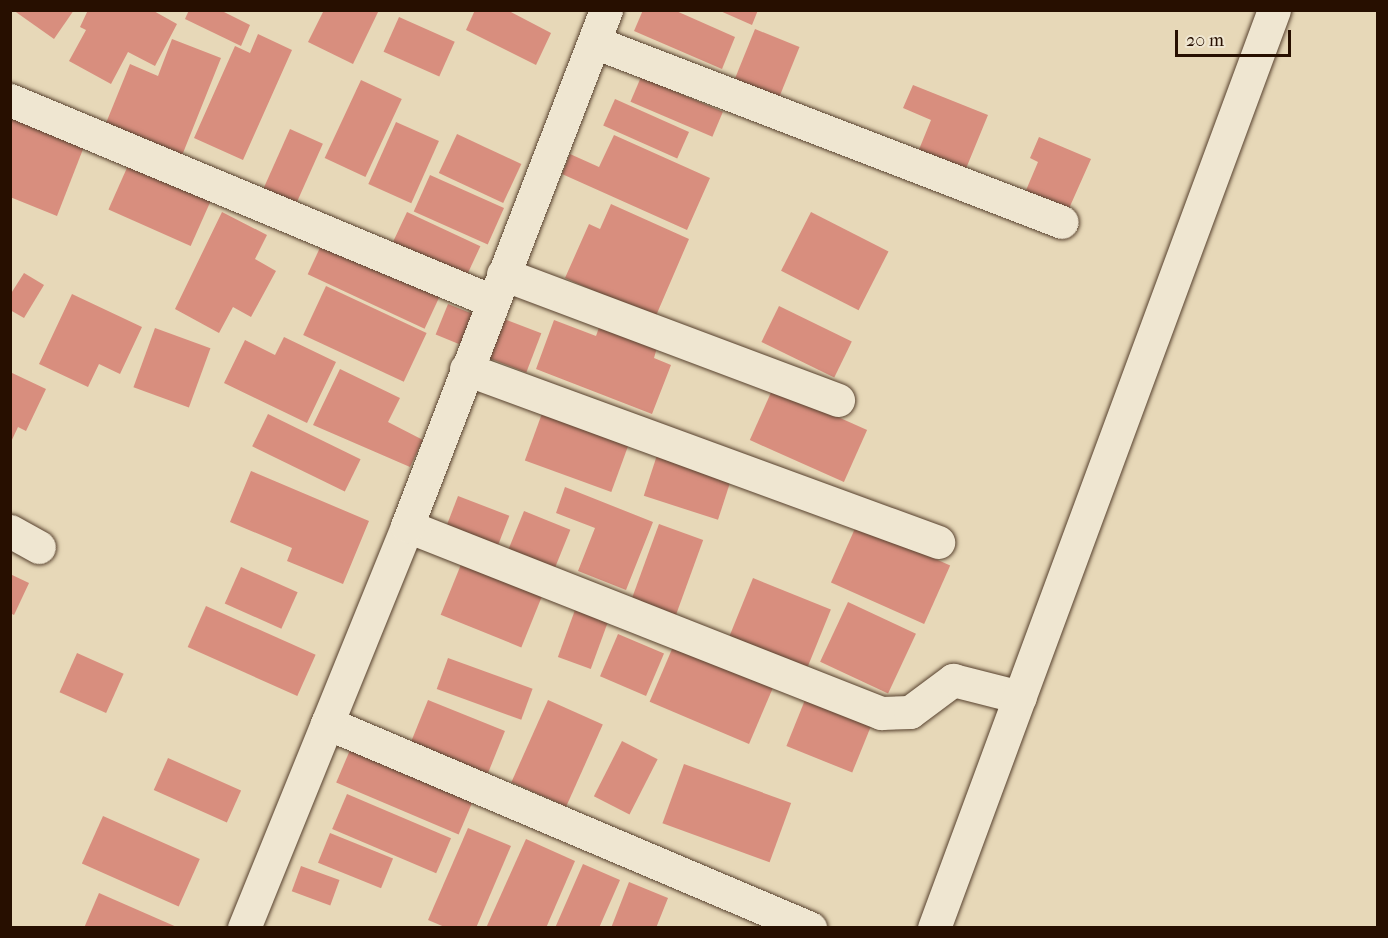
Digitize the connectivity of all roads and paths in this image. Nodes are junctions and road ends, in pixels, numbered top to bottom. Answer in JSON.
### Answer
{"nodes":[{"id":1,"x":606,"y":10,"type":"edge"},
{"id":2,"x":1274,"y":10,"type":"edge"},
{"id":3,"x":594,"y":42,"type":"junction"},
{"id":4,"x":10,"y":100,"type":"edge"},
{"id":5,"x":1062,"y":222,"type":"dead end"},
{"id":6,"x":497,"y":288,"type":"junction"},
{"id":7,"x":466,"y":369,"type":"junction"},
{"id":8,"x":838,"y":400,"type":"dead end"},
{"id":9,"x":407,"y":526,"type":"junction"},
{"id":10,"x":10,"y":531,"type":"edge"},
{"id":11,"x":938,"y":542,"type":"dead end"},
{"id":12,"x":39,"y":547,"type":"dead end"},
{"id":13,"x":1020,"y":696,"type":"junction"},
{"id":14,"x":327,"y":723,"type":"junction"},
{"id":15,"x":244,"y":927,"type":"edge"},
{"id":16,"x":810,"y":927,"type":"edge"},
{"id":17,"x":934,"y":927,"type":"edge"}],
"edges":[{"from":1,"to":3,"type":"street"},
{"from":2,"to":13,"type":"street"},
{"from":3,"to":5,"type":"street"},
{"from":3,"to":6,"type":"street"},
{"from":4,"to":6,"type":"street"},
{"from":6,"to":7,"type":"street"},
{"from":6,"to":8,"type":"street"},
{"from":7,"to":9,"type":"street"},
{"from":7,"to":11,"type":"street"},
{"from":9,"to":13,"type":"street"},
{"from":9,"to":14,"type":"street"},
{"from":10,"to":12,"type":"street"},
{"from":13,"to":17,"type":"street"},
{"from":14,"to":15,"type":"street"},
{"from":14,"to":16,"type":"street"}]}
